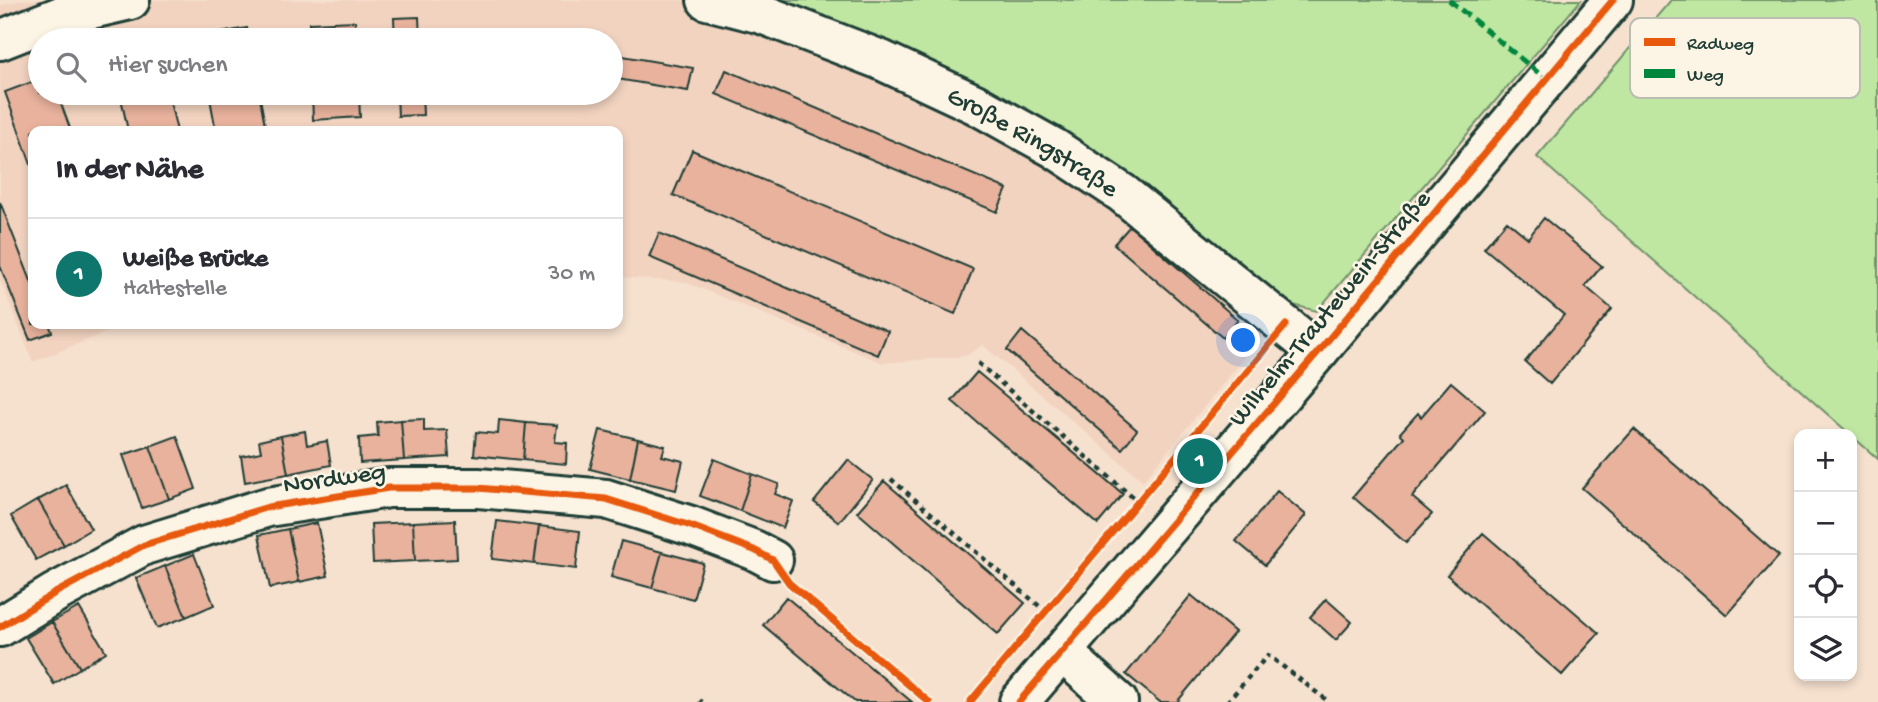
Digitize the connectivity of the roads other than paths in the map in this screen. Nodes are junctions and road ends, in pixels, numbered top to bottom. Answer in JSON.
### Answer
{"nodes":[{"id":1,"x":130,"y":0,"type":"edge"},
{"id":2,"x":707,"y":0,"type":"edge"},
{"id":3,"x":1613,"y":0,"type":"edge"},
{"id":4,"x":30,"y":28,"type":"edge"},
{"id":5,"x":28,"y":29,"type":"edge"},
{"id":6,"x":0,"y":40,"type":"edge"},
{"id":7,"x":1318,"y":352,"type":"junction"},
{"id":8,"x":773,"y":560,"type":"dead end"},
{"id":9,"x":0,"y":627,"type":"edge"},
{"id":10,"x":1062,"y":652,"type":"junction"},
{"id":11,"x":1018,"y":702,"type":"edge"},
{"id":12,"x":1118,"y":702,"type":"edge"}],
"edges":[{"from":1,"to":4,"type":"street"},
{"from":2,"to":7,"type":"street","name":"Große Ringstraße"},
{"from":3,"to":7,"type":"street","name":"Wilhelm-Trautewein-Straße"},
{"from":5,"to":6,"type":"street"},
{"from":7,"to":10,"type":"street","name":"Wilhelm-Trautewein-Straße"},
{"from":8,"to":9,"type":"street","name":"Nordweg"},
{"from":10,"to":11,"type":"street","name":"Wilhelm-Trautewein-Straße"},
{"from":10,"to":12,"type":"street"}]}
